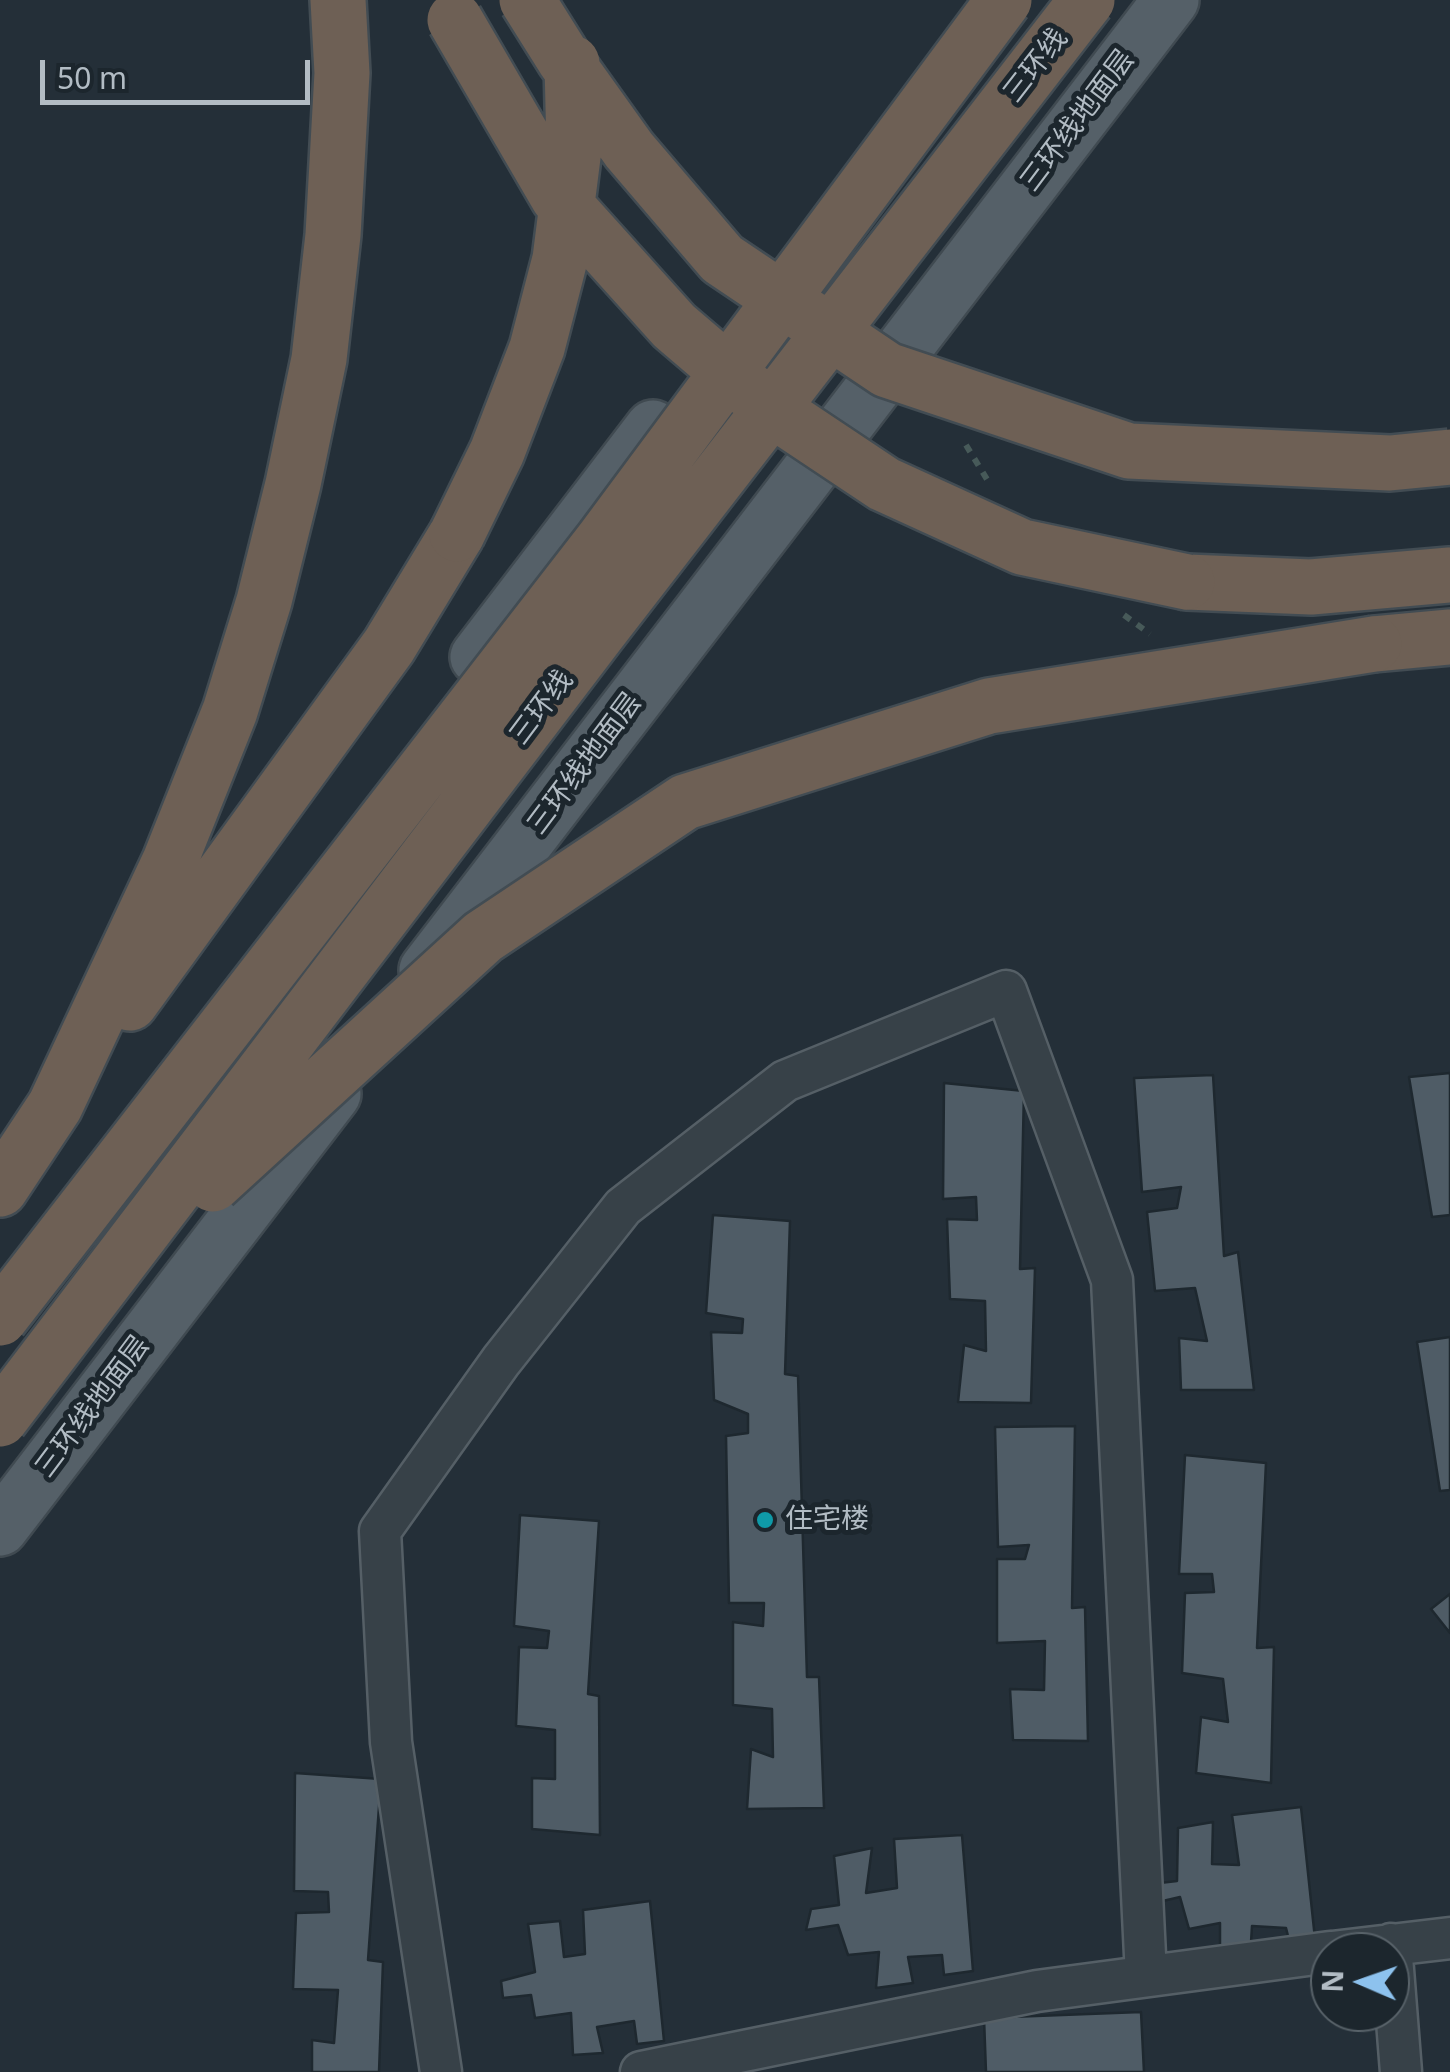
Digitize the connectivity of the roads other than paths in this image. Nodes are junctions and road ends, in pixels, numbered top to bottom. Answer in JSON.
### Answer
{"nodes":[{"id":1,"x":338,"y":0,"type":"edge"},
{"id":2,"x":448,"y":0,"type":"edge"},
{"id":3,"x":527,"y":0,"type":"edge"},
{"id":4,"x":570,"y":0,"type":"edge"},
{"id":5,"x":980,"y":0,"type":"edge"},
{"id":6,"x":1004,"y":0,"type":"edge"},
{"id":7,"x":1088,"y":0,"type":"edge"},
{"id":8,"x":1171,"y":0,"type":"edge"},
{"id":9,"x":886,"y":370,"type":"junction"},
{"id":10,"x":1450,"y":457,"type":"edge"},
{"id":11,"x":1450,"y":575,"type":"edge"},
{"id":12,"x":1450,"y":637,"type":"edge"},
{"id":13,"x":55,"y":1106,"type":"junction"},
{"id":14,"x":0,"y":1189,"type":"edge"},
{"id":15,"x":108,"y":1280,"type":"junction"},
{"id":16,"x":0,"y":1283,"type":"edge"},
{"id":17,"x":0,"y":1318,"type":"edge"},
{"id":18,"x":0,"y":1418,"type":"edge"},
{"id":19,"x":0,"y":1528,"type":"edge"},
{"id":20,"x":1450,"y":1938,"type":"edge"},
{"id":21,"x":1410,"y":1942,"type":"edge"},
{"id":22,"x":1310,"y":1955,"type":"edge"},
{"id":23,"x":1146,"y":1976,"type":"junction"},
{"id":24,"x":1398,"y":2032,"type":"edge"},
{"id":25,"x":440,"y":2072,"type":"edge"},
{"id":26,"x":641,"y":2072,"type":"edge"},
{"id":27,"x":1401,"y":2072,"type":"edge"}],
"edges":[{"from":1,"to":13,"type":"highway"},
{"from":2,"to":11,"type":"highway","bridge":true},
{"from":3,"to":9,"type":"highway","bridge":true},
{"from":4,"to":13,"type":"highway","bridge":true},
{"from":5,"to":16,"type":"main road"},
{"from":6,"to":17,"type":"highway","name":"三环线","bridge":true},
{"from":7,"to":15,"type":"highway","name":"三环线","bridge":true},
{"from":8,"to":9,"type":"main road","name":"三环线地面层"},
{"from":9,"to":10,"type":"highway","bridge":true},
{"from":9,"to":19,"type":"main road","name":"三环线地面层"},
{"from":12,"to":15,"type":"highway","bridge":true},
{"from":13,"to":14,"type":"highway"},
{"from":15,"to":18,"type":"highway","name":"三环线","bridge":true},
{"from":20,"to":21,"type":"street"},
{"from":22,"to":23,"type":"street"},
{"from":23,"to":25,"type":"street"},
{"from":23,"to":26,"type":"street"},
{"from":24,"to":27,"type":"street"}]}
